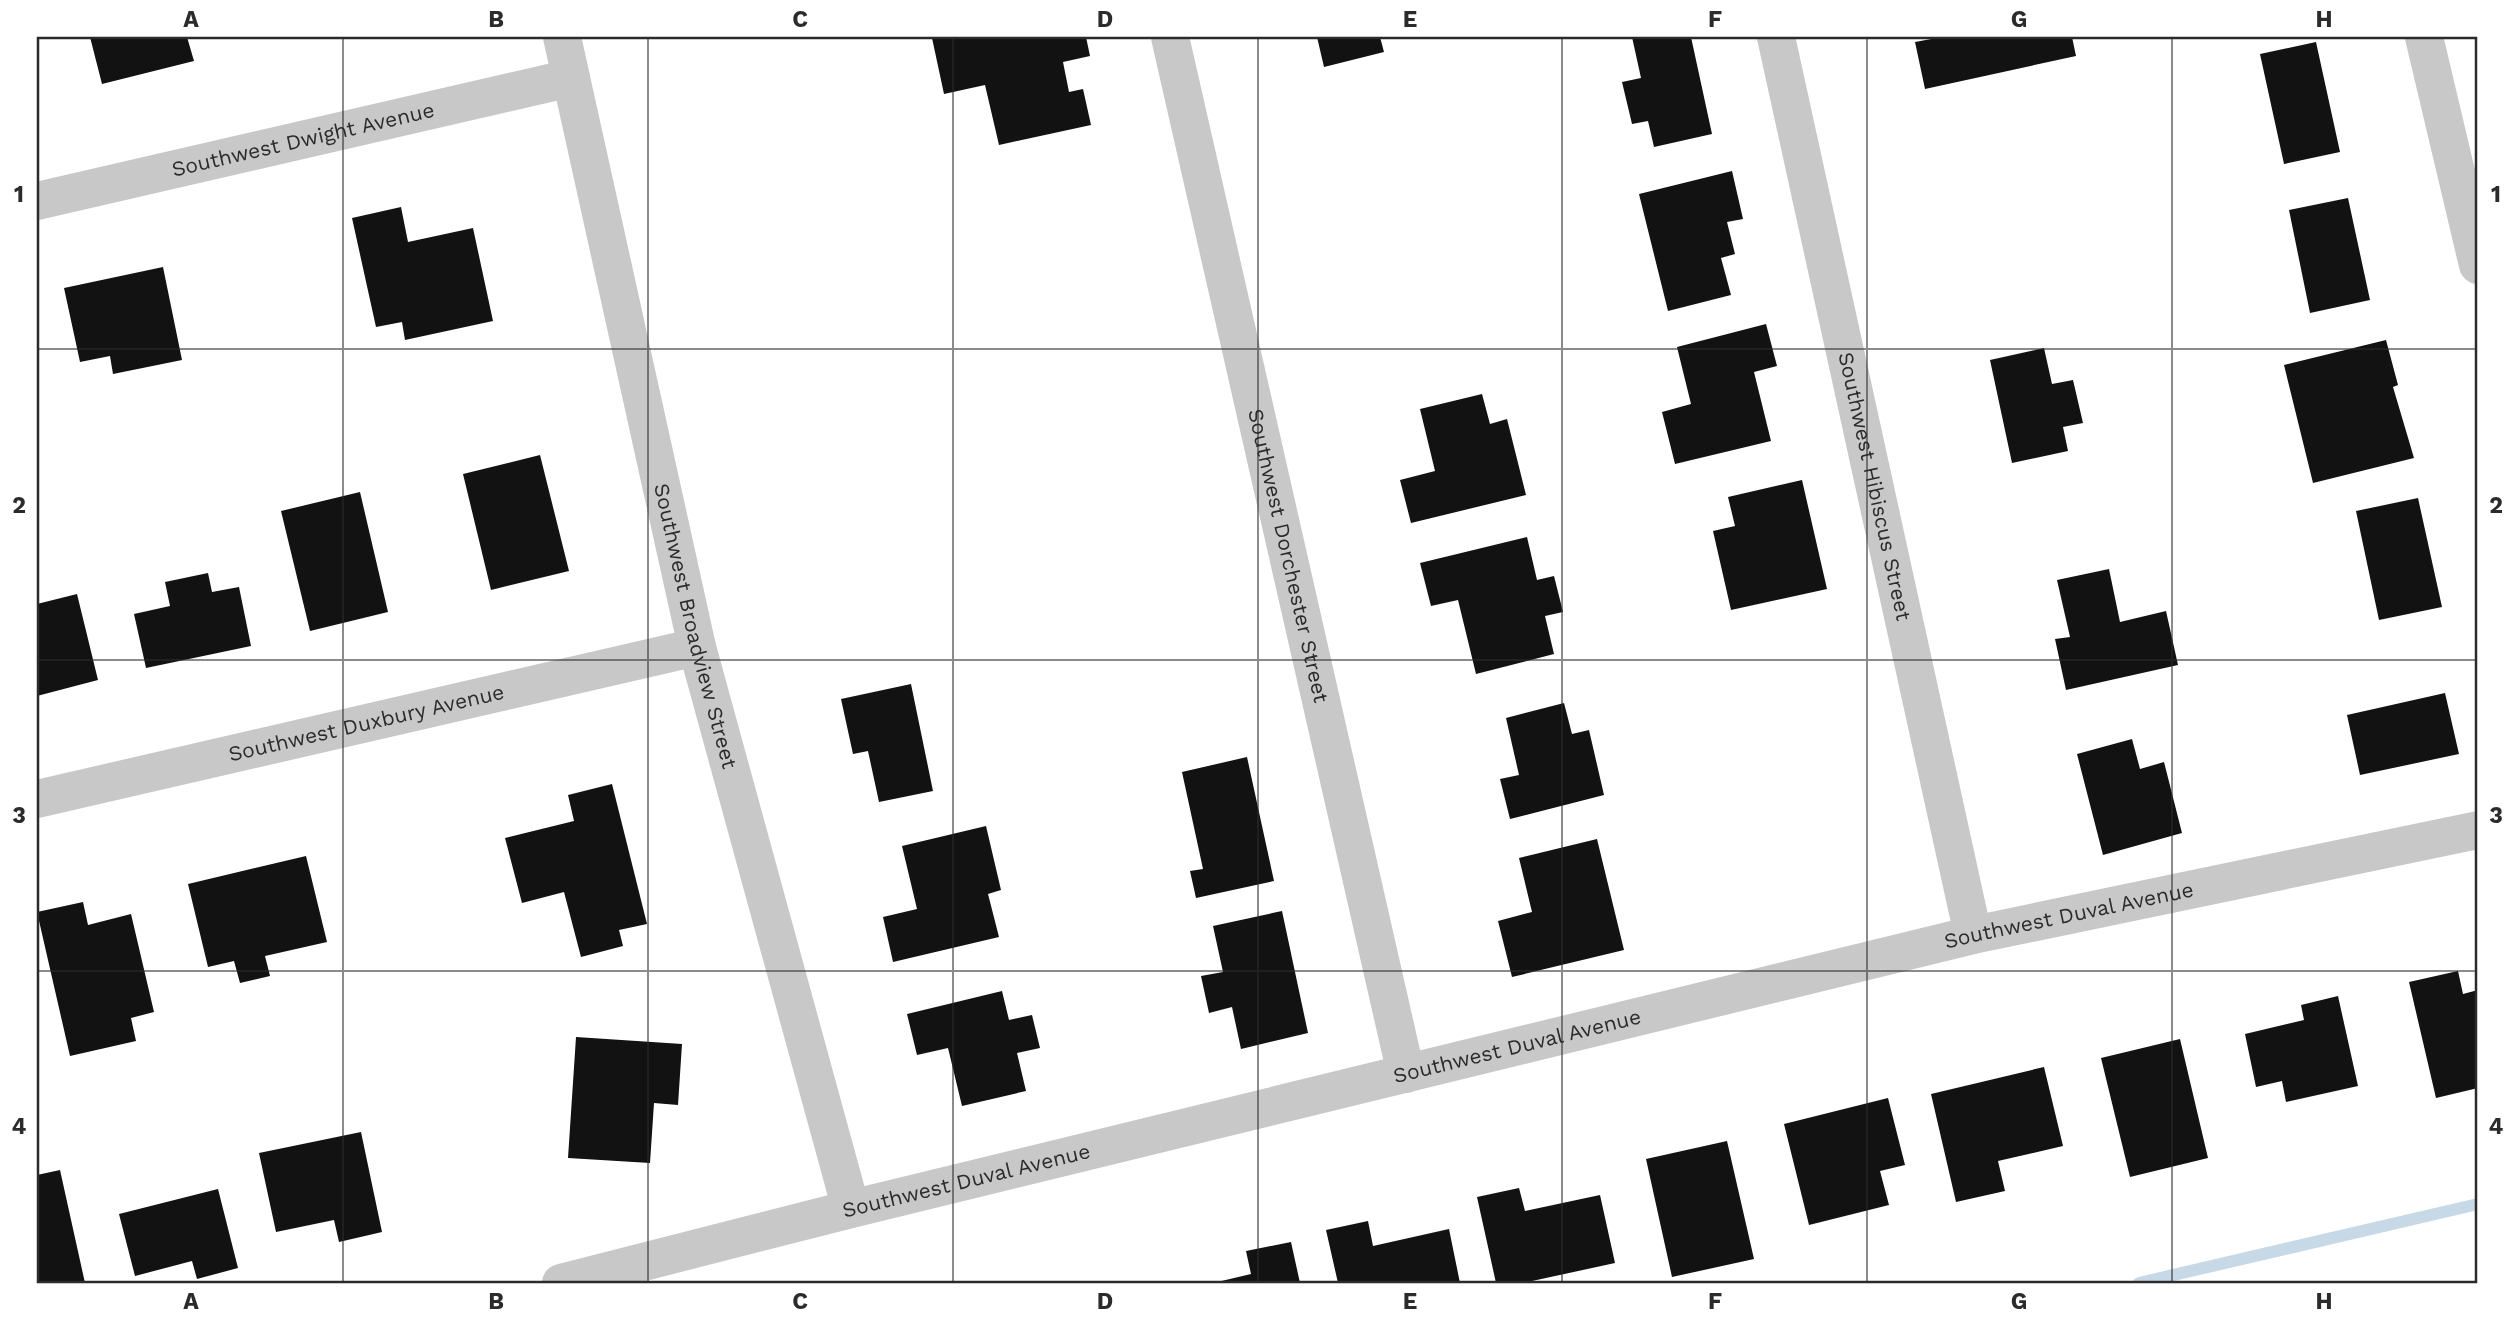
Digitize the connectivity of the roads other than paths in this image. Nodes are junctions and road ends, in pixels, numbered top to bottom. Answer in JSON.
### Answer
{"nodes":[{"id":1,"x":562,"y":37,"type":"edge"},
{"id":2,"x":1170,"y":37,"type":"edge"},
{"id":3,"x":1776,"y":37,"type":"edge"},
{"id":4,"x":2424,"y":37,"type":"edge"},
{"id":5,"x":571,"y":78,"type":"junction"},
{"id":6,"x":37,"y":201,"type":"edge"},
{"id":7,"x":2478,"y":265,"type":"edge"},
{"id":8,"x":697,"y":648,"type":"junction"},
{"id":9,"x":37,"y":799,"type":"edge"},
{"id":10,"x":2478,"y":830,"type":"edge"},
{"id":11,"x":1973,"y":935,"type":"junction"},
{"id":12,"x":1406,"y":1073,"type":"junction"},
{"id":13,"x":851,"y":1209,"type":"junction"},
{"id":14,"x":561,"y":1283,"type":"edge"}],
"edges":[{"from":1,"to":5,"type":"street","name":"Southwest Broadview Street"},
{"from":2,"to":12,"type":"street","name":"Southwest Dorchester Street"},
{"from":3,"to":11,"type":"street","name":"Southwest Hibiscus Street"},
{"from":4,"to":7,"type":"street"},
{"from":5,"to":6,"type":"street","name":"Southwest Dwight Avenue"},
{"from":5,"to":8,"type":"street","name":"Southwest Broadview Street"},
{"from":8,"to":9,"type":"street","name":"Southwest Duxbury Avenue"},
{"from":8,"to":13,"type":"street","name":"Southwest Broadview Street"},
{"from":10,"to":11,"type":"street","name":"Southwest Duval Avenue"},
{"from":11,"to":12,"type":"street","name":"Southwest Duval Avenue"},
{"from":12,"to":13,"type":"street","name":"Southwest Duval Avenue"},
{"from":13,"to":14,"type":"street","name":"Southwest Duval Avenue"}]}
